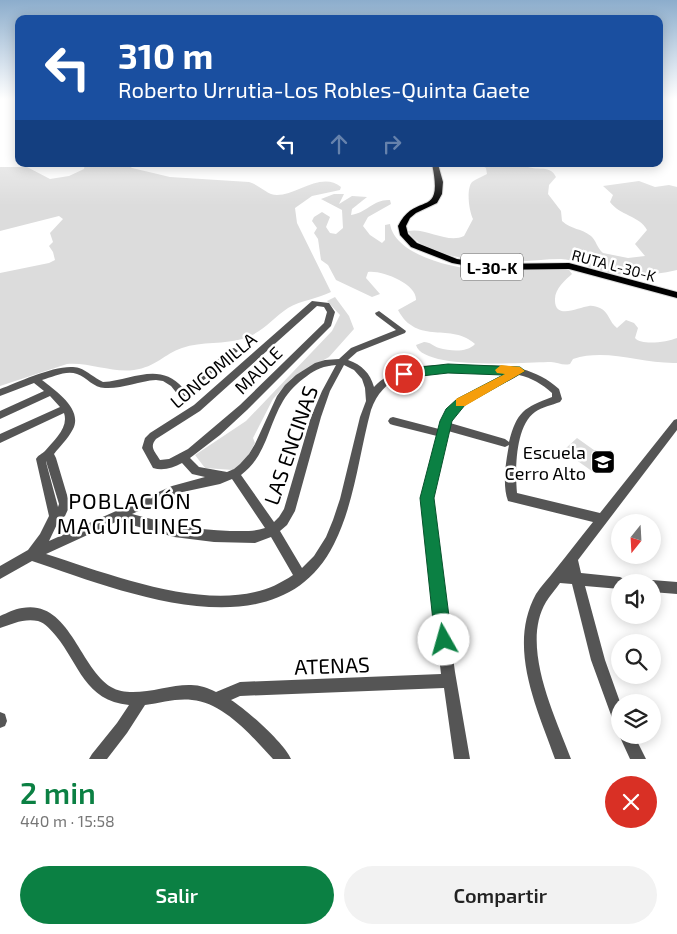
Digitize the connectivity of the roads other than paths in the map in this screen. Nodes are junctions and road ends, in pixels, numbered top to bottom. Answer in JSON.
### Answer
{"nodes":[{"id":1,"x":436,"y":167,"type":"edge"},
{"id":2,"x":677,"y":295,"type":"edge"},
{"id":3,"x":315,"y":303,"type":"joint"},
{"id":4,"x":379,"y":313,"type":"dead end"},
{"id":5,"x":234,"y":351,"type":"dead end"},
{"id":6,"x":342,"y":361,"type":"junction"},
{"id":7,"x":520,"y":371,"type":"junction"},
{"id":8,"x":35,"y":379,"type":"junction"},
{"id":9,"x":50,"y":392,"type":"junction"},
{"id":10,"x":0,"y":394,"type":"edge"},
{"id":11,"x":369,"y":399,"type":"junction"},
{"id":12,"x":66,"y":408,"type":"junction"},
{"id":13,"x":0,"y":415,"type":"edge"},
{"id":14,"x":393,"y":421,"type":"dead end"},
{"id":15,"x":677,"y":423,"type":"edge"},
{"id":16,"x":444,"y":430,"type":"junction"},
{"id":17,"x":0,"y":439,"type":"edge"},
{"id":18,"x":506,"y":443,"type":"dead end"},
{"id":19,"x":184,"y":457,"type":"junction"},
{"id":20,"x":196,"y":471,"type":"junction"},
{"id":21,"x":230,"y":475,"type":"junction"},
{"id":22,"x":191,"y":483,"type":"junction"},
{"id":23,"x":118,"y":516,"type":"junction"},
{"id":24,"x":602,"y":519,"type":"junction"},
{"id":25,"x":273,"y":530,"type":"junction"},
{"id":26,"x":31,"y":555,"type":"junction"},
{"id":27,"x":572,"y":561,"type":"junction"},
{"id":28,"x":0,"y":573,"type":"edge"},
{"id":29,"x":301,"y":577,"type":"junction"},
{"id":30,"x":559,"y":577,"type":"junction"},
{"id":31,"x":575,"y":579,"type":"junction"},
{"id":32,"x":611,"y":582,"type":"edge"},
{"id":33,"x":661,"y":587,"type":"edge"},
{"id":34,"x":677,"y":588,"type":"edge"},
{"id":35,"x":0,"y":622,"type":"edge"},
{"id":36,"x":449,"y":682,"type":"junction"},
{"id":37,"x":218,"y":698,"type":"junction"},
{"id":38,"x":611,"y":698,"type":"edge"},
{"id":39,"x":141,"y":699,"type":"junction"},
{"id":40,"x":630,"y":744,"type":"edge"},
{"id":41,"x":97,"y":759,"type":"edge"},
{"id":42,"x":283,"y":759,"type":"edge"},
{"id":43,"x":462,"y":759,"type":"edge"},
{"id":44,"x":562,"y":759,"type":"edge"},
{"id":45,"x":638,"y":759,"type":"edge"}],
"edges":[{"from":1,"to":2,"type":"main road","name":"RUTA L-30-K","number":"L-30-K"},
{"from":3,"to":19,"type":"street","name":"MAULE"},
{"from":3,"to":19,"type":"street","name":"LONCOMILLA"},
{"from":4,"to":6,"type":"street"},
{"from":5,"to":8,"type":"street"},
{"from":6,"to":11,"type":"street"},
{"from":6,"to":21,"type":"street"},
{"from":6,"to":25,"type":"street","name":"LAS ENCINAS"},
{"from":7,"to":11,"type":"street"},
{"from":7,"to":16,"type":"street"},
{"from":7,"to":24,"type":"street"},
{"from":8,"to":9,"type":"street"},
{"from":8,"to":10,"type":"street"},
{"from":9,"to":12,"type":"street"},
{"from":9,"to":13,"type":"street"},
{"from":11,"to":29,"type":"street"},
{"from":12,"to":17,"type":"street"},
{"from":12,"to":26,"type":"street"},
{"from":14,"to":16,"type":"street"},
{"from":15,"to":24,"type":"street"},
{"from":16,"to":18,"type":"street"},
{"from":16,"to":36,"type":"street"},
{"from":19,"to":20,"type":"street"},
{"from":20,"to":21,"type":"street"},
{"from":20,"to":22,"type":"street"},
{"from":21,"to":22,"type":"street"},
{"from":21,"to":25,"type":"street"},
{"from":22,"to":23,"type":"street"},
{"from":23,"to":25,"type":"street","name":"LAS ENCINAS"},
{"from":23,"to":26,"type":"street"},
{"from":24,"to":27,"type":"street"},
{"from":25,"to":29,"type":"street"},
{"from":26,"to":28,"type":"street"},
{"from":26,"to":29,"type":"street"},
{"from":27,"to":30,"type":"street"},
{"from":27,"to":31,"type":"street"},
{"from":30,"to":31,"type":"street"},
{"from":30,"to":44,"type":"street"},
{"from":31,"to":32,"type":"street"},
{"from":31,"to":38,"type":"street"},
{"from":33,"to":34,"type":"street"},
{"from":35,"to":39,"type":"street"},
{"from":36,"to":37,"type":"street","name":"ATENAS"},
{"from":36,"to":43,"type":"street"},
{"from":37,"to":39,"type":"street"},
{"from":37,"to":42,"type":"street"},
{"from":39,"to":41,"type":"street"},
{"from":40,"to":45,"type":"street"}]}
